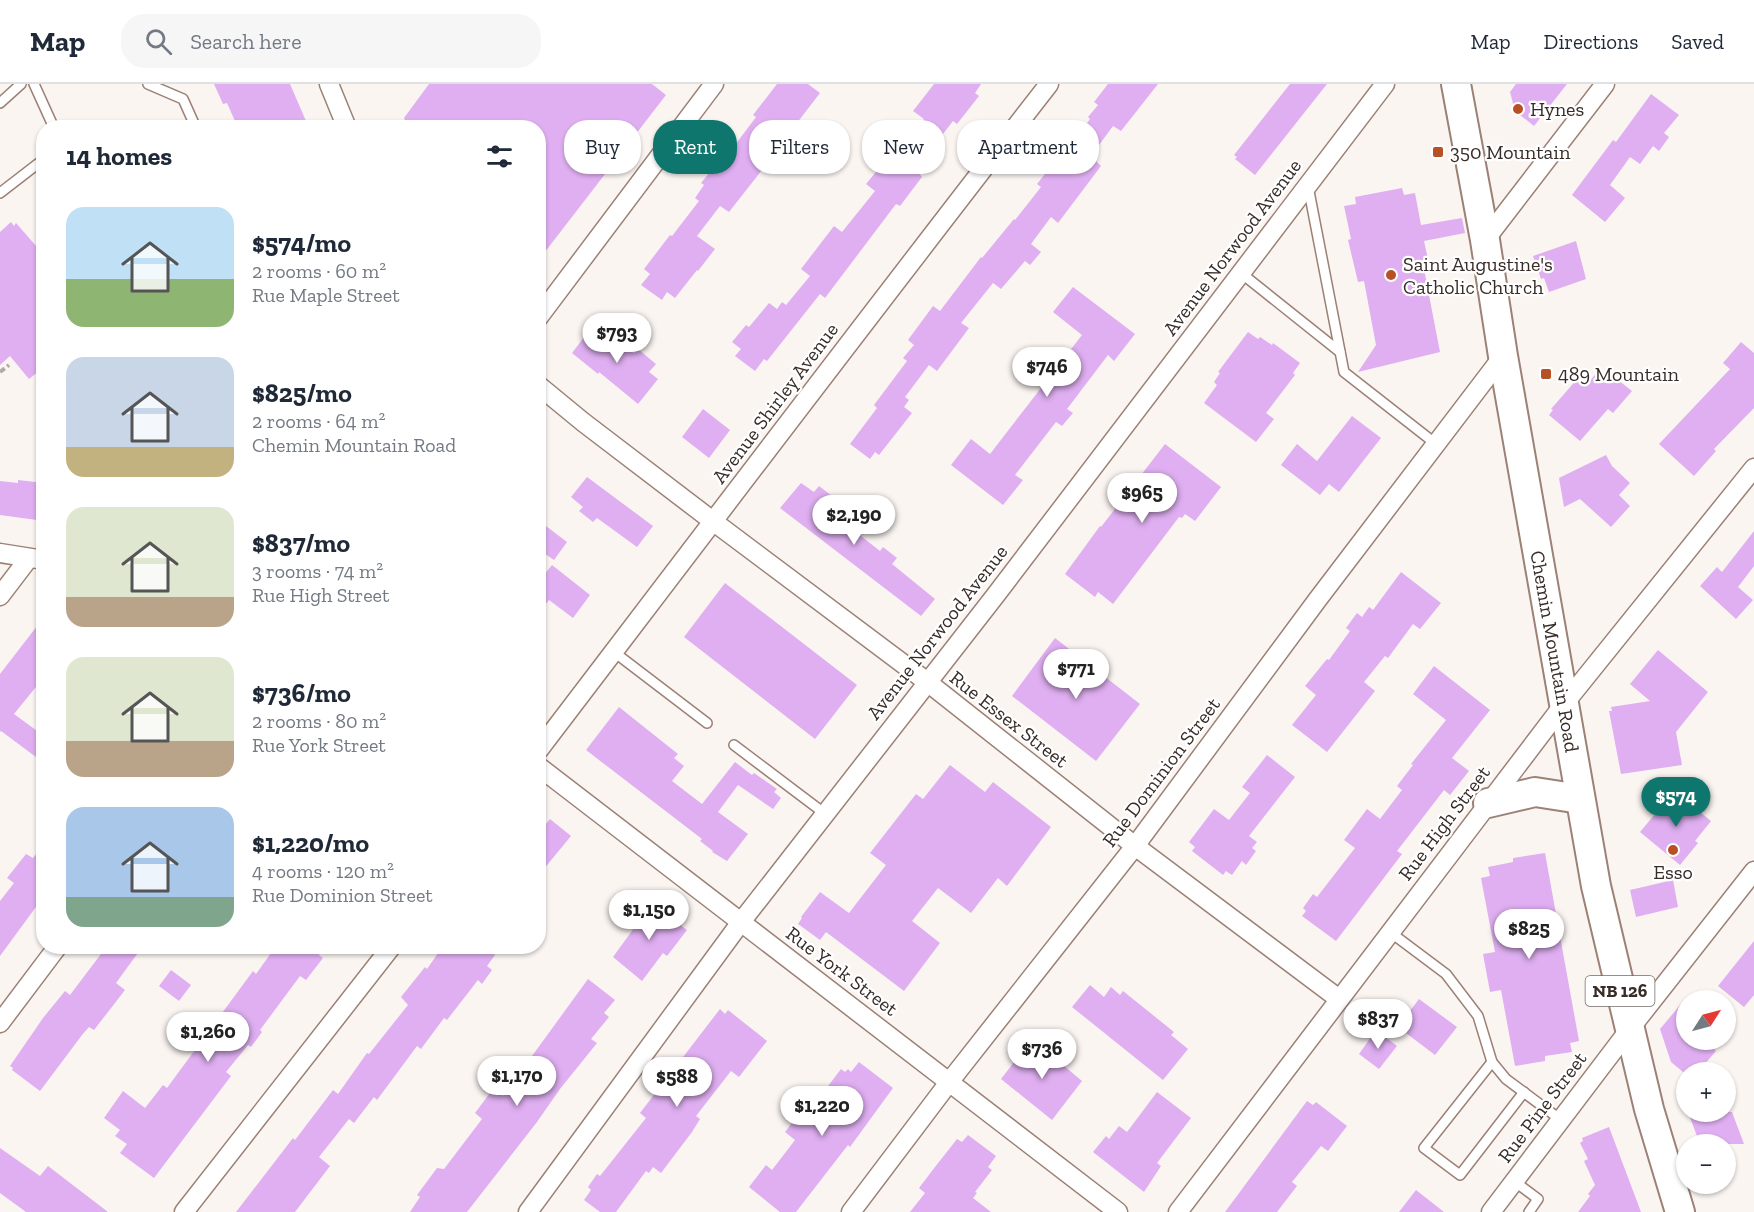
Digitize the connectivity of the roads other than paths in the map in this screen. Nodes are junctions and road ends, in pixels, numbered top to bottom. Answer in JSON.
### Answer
{"nodes":[{"id":1,"x":21,"y":84,"type":"edge"},
{"id":2,"x":34,"y":84,"type":"edge"},
{"id":3,"x":148,"y":84,"type":"edge"},
{"id":4,"x":329,"y":84,"type":"edge"},
{"id":5,"x":714,"y":84,"type":"edge"},
{"id":6,"x":1049,"y":84,"type":"edge"},
{"id":7,"x":1385,"y":84,"type":"edge"},
{"id":8,"x":1456,"y":84,"type":"edge"},
{"id":9,"x":1605,"y":84,"type":"edge"},
{"id":10,"x":0,"y":103,"type":"edge"},
{"id":11,"x":50,"y":120,"type":"edge"},
{"id":12,"x":192,"y":120,"type":"edge"},
{"id":13,"x":344,"y":120,"type":"edge"},
{"id":14,"x":36,"y":165,"type":"edge"},
{"id":15,"x":1308,"y":186,"type":"junction"},
{"id":16,"x":0,"y":193,"type":"edge"},
{"id":17,"x":1485,"y":240,"type":"junction"},
{"id":18,"x":1240,"y":273,"type":"junction"},
{"id":19,"x":546,"y":307,"type":"edge"},
{"id":20,"x":1340,"y":352,"type":"junction"},
{"id":21,"x":1503,"y":356,"type":"junction"},
{"id":22,"x":546,"y":392,"type":"edge"},
{"id":23,"x":1436,"y":444,"type":"junction"},
{"id":24,"x":1754,"y":468,"type":"edge"},
{"id":25,"x":714,"y":522,"type":"junction"},
{"id":26,"x":0,"y":553,"type":"edge"},
{"id":27,"x":36,"y":559,"type":"edge"},
{"id":28,"x":0,"y":596,"type":"edge"},
{"id":29,"x":614,"y":652,"type":"junction"},
{"id":30,"x":926,"y":681,"type":"junction"},
{"id":31,"x":1564,"y":704,"type":"junction"},
{"id":32,"x":707,"y":723,"type":"dead end"},
{"id":33,"x":546,"y":741,"type":"edge"},
{"id":34,"x":734,"y":745,"type":"dead end"},
{"id":35,"x":546,"y":772,"type":"edge"},
{"id":36,"x":1580,"y":799,"type":"junction"},
{"id":37,"x":1488,"y":803,"type":"junction"},
{"id":38,"x":824,"y":813,"type":"junction"},
{"id":39,"x":1136,"y":846,"type":"junction"},
{"id":40,"x":1754,"y":871,"type":"edge"},
{"id":41,"x":741,"y":922,"type":"junction"},
{"id":42,"x":1390,"y":932,"type":"junction"},
{"id":43,"x":52,"y":954,"type":"edge"},
{"id":44,"x":386,"y":954,"type":"edge"},
{"id":45,"x":1339,"y":999,"type":"junction"},
{"id":46,"x":0,"y":1023,"type":"edge"},
{"id":47,"x":1629,"y":1030,"type":"junction"},
{"id":48,"x":1492,"y":1062,"type":"junction"},
{"id":49,"x":950,"y":1081,"type":"junction"},
{"id":50,"x":1524,"y":1092,"type":"junction"},
{"id":51,"x":1561,"y":1120,"type":"junction"},
{"id":52,"x":1514,"y":1181,"type":"junction"},
{"id":53,"x":1670,"y":1181,"type":"junction"},
{"id":54,"x":184,"y":1212,"type":"edge"},
{"id":55,"x":528,"y":1212,"type":"edge"},
{"id":56,"x":851,"y":1212,"type":"edge"},
{"id":57,"x":1118,"y":1212,"type":"edge"},
{"id":58,"x":1178,"y":1212,"type":"edge"},
{"id":59,"x":1491,"y":1212,"type":"edge"},
{"id":60,"x":1528,"y":1212,"type":"edge"},
{"id":61,"x":1664,"y":1212,"type":"edge"},
{"id":62,"x":1680,"y":1212,"type":"edge"}],
"edges":[{"from":1,"to":10,"type":"lane"},
{"from":2,"to":11,"type":"lane"},
{"from":3,"to":12,"type":"lane"},
{"from":4,"to":13,"type":"street"},
{"from":5,"to":19,"type":"street"},
{"from":6,"to":25,"type":"street","name":"Avenue Shirley Avenue"},
{"from":7,"to":15,"type":"street","name":"Avenue Norwood Avenue"},
{"from":8,"to":17,"type":"main road","name":"Chemin Mountain Road","number":"NB 126"},
{"from":9,"to":17,"type":"street"},
{"from":14,"to":16,"type":"lane"},
{"from":15,"to":18,"type":"street","name":"Avenue Norwood Avenue"},
{"from":15,"to":20,"type":"lane"},
{"from":17,"to":21,"type":"main road","name":"Chemin Mountain Road","number":"NB 126"},
{"from":18,"to":20,"type":"lane"},
{"from":18,"to":30,"type":"street","name":"Avenue Norwood Avenue"},
{"from":20,"to":23,"type":"lane"},
{"from":21,"to":23,"type":"street","name":"Rue Dominion Street"},
{"from":21,"to":31,"type":"main road","name":"Chemin Mountain Road","number":"NB 126"},
{"from":22,"to":25,"type":"street","name":"Rue Essex Street"},
{"from":23,"to":39,"type":"street","name":"Rue Dominion Street"},
{"from":24,"to":31,"type":"street","name":"Rue High Street"},
{"from":25,"to":29,"type":"street","name":"Avenue Shirley Avenue"},
{"from":25,"to":30,"type":"street","name":"Rue Essex Street"},
{"from":26,"to":27,"type":"street"},
{"from":27,"to":28,"type":"street"},
{"from":29,"to":32,"type":"lane"},
{"from":29,"to":33,"type":"street","name":"Avenue Shirley Avenue"},
{"from":30,"to":38,"type":"street","name":"Avenue Norwood Avenue"},
{"from":30,"to":39,"type":"street","name":"Rue Essex Street"},
{"from":31,"to":36,"type":"main road","name":"Chemin Mountain Road","number":"NB 126"},
{"from":31,"to":37,"type":"street","name":"Rue High Street"},
{"from":34,"to":38,"type":"lane"},
{"from":35,"to":41,"type":"street","name":"Rue York Street"},
{"from":36,"to":37,"type":"main road"},
{"from":36,"to":47,"type":"main road","name":"Chemin Mountain Road","number":"NB 126"},
{"from":37,"to":42,"type":"street","name":"Rue High Street"},
{"from":38,"to":41,"type":"street","name":"Avenue Norwood Avenue"},
{"from":39,"to":45,"type":"street","name":"Rue Essex Street"},
{"from":39,"to":49,"type":"street","name":"Rue Dominion Street"},
{"from":40,"to":47,"type":"street","name":"Rue Pine Street"},
{"from":41,"to":49,"type":"street","name":"Rue York Street"},
{"from":41,"to":55,"type":"street","name":"Avenue Norwood Avenue"},
{"from":42,"to":45,"type":"street","name":"Rue High Street"},
{"from":42,"to":48,"type":"lane"},
{"from":43,"to":46,"type":"street"},
{"from":44,"to":54,"type":"street"},
{"from":45,"to":58,"type":"street","name":"Rue High Street"},
{"from":47,"to":51,"type":"street","name":"Rue Pine Street"},
{"from":47,"to":53,"type":"main road","name":"Chemin Mountain Road","number":"NB 126"},
{"from":48,"to":50,"type":"lane"},
{"from":48,"to":50,"type":"lane"},
{"from":49,"to":56,"type":"street","name":"Rue Dominion Street"},
{"from":49,"to":57,"type":"street","name":"Rue York Street"},
{"from":50,"to":51,"type":"lane"},
{"from":51,"to":52,"type":"street","name":"Rue Pine Street"},
{"from":52,"to":59,"type":"street","name":"Rue Pine Street"},
{"from":52,"to":60,"type":"lane"},
{"from":53,"to":61,"type":"street"},
{"from":53,"to":62,"type":"main road","name":"Chemin Mountain Road","number":"NB 126"}]}
